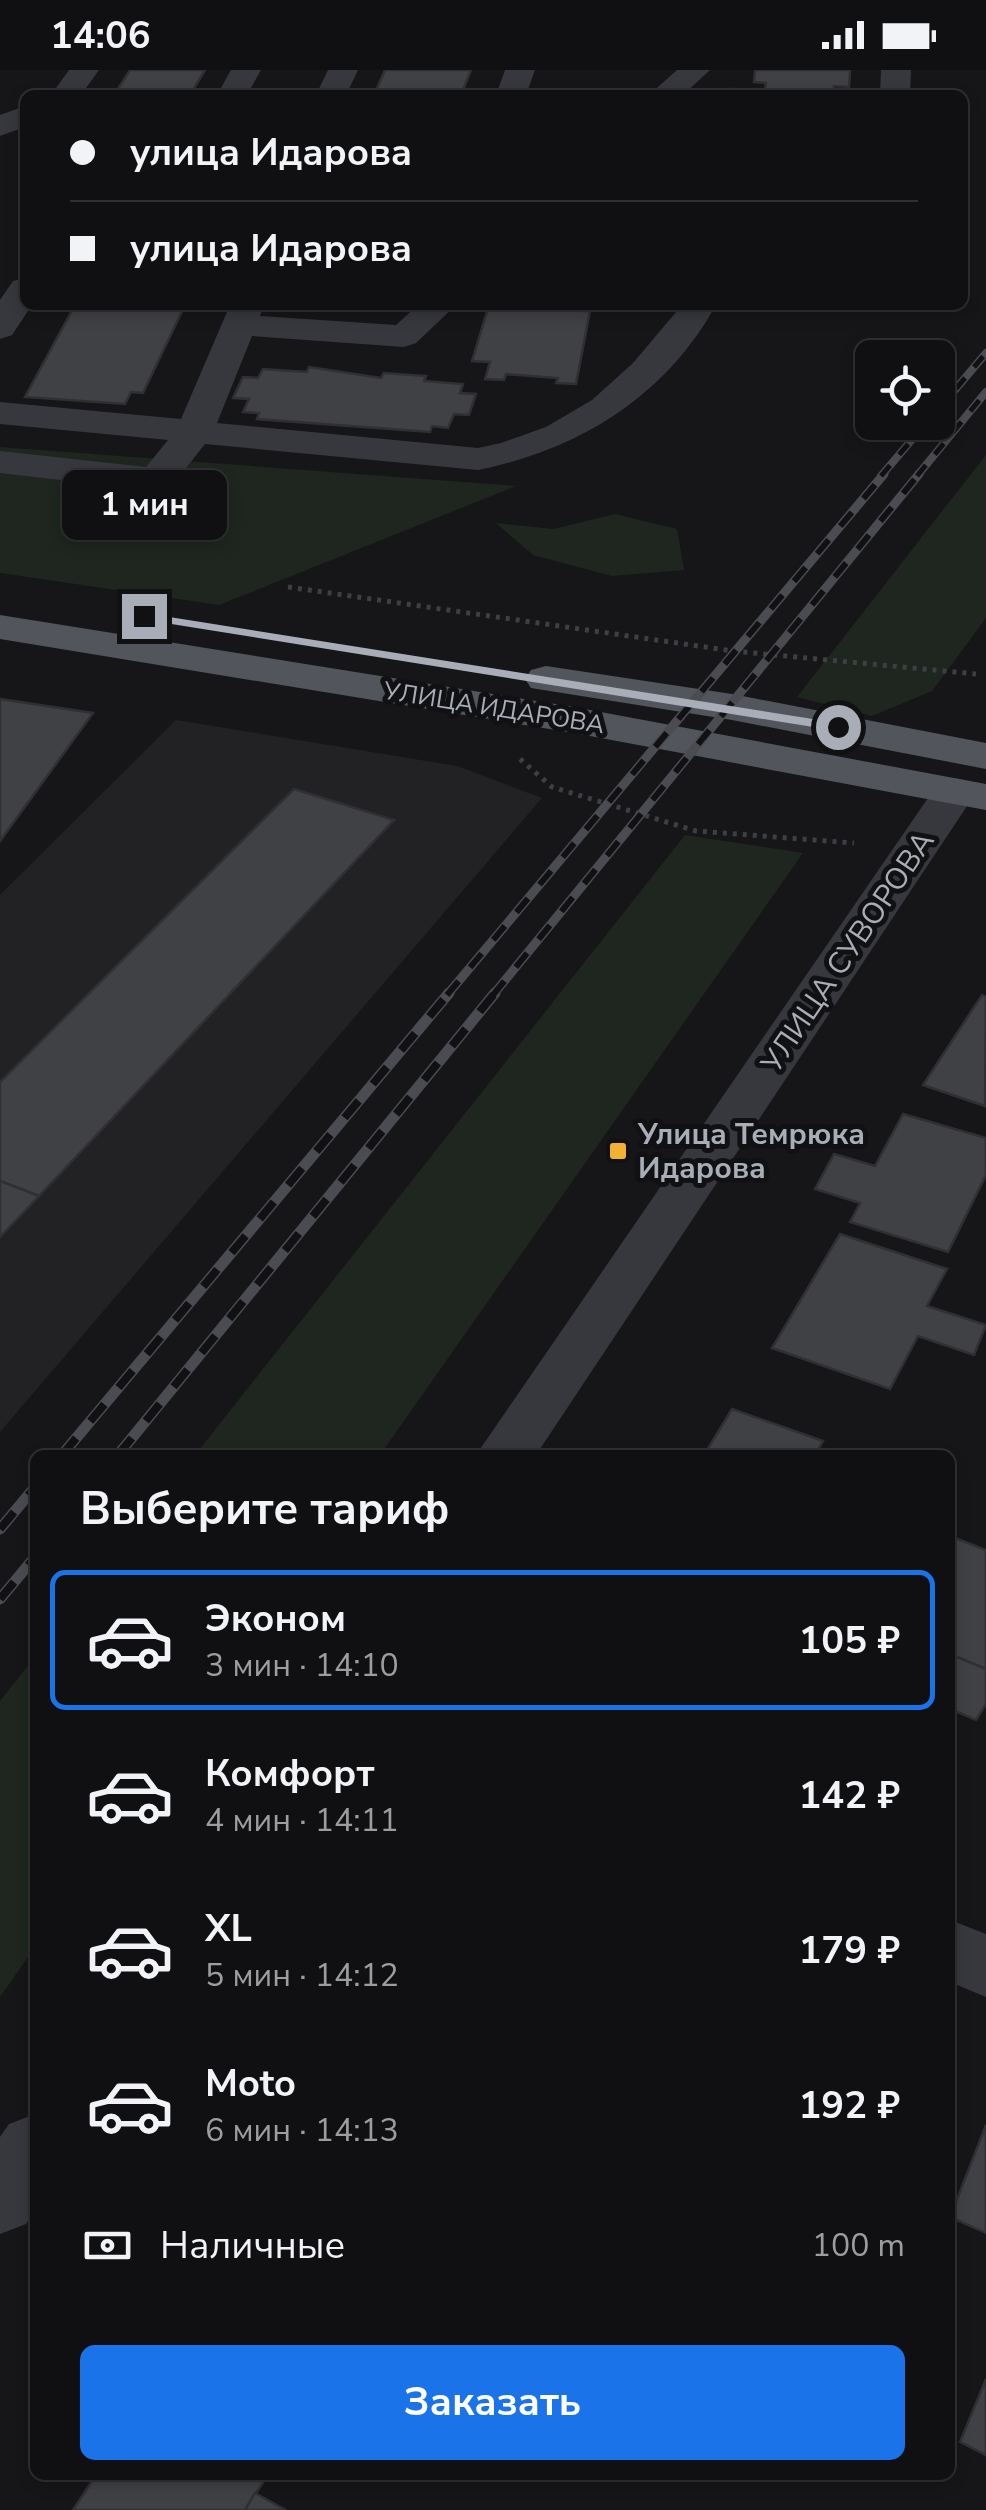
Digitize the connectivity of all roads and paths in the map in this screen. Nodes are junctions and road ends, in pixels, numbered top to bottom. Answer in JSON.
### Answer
{"nodes":[{"id":1,"x":695,"y":70,"type":"edge"},
{"id":2,"x":670,"y":90,"type":"edge"},
{"id":3,"x":20,"y":296,"type":"edge"},
{"id":4,"x":433,"y":310,"type":"edge"},
{"id":5,"x":695,"y":310,"type":"edge"},
{"id":6,"x":243,"y":315,"type":"edge"},
{"id":7,"x":0,"y":328,"type":"edge"},
{"id":8,"x":0,"y":413,"type":"edge"},
{"id":9,"x":194,"y":433,"type":"junction"},
{"id":10,"x":0,"y":462,"type":"edge"},
{"id":11,"x":288,"y":587,"type":"dead end"},
{"id":12,"x":0,"y":593,"type":"edge"},
{"id":13,"x":0,"y":627,"type":"edge"},
{"id":14,"x":976,"y":674,"type":"dead end"},
{"id":15,"x":978,"y":768,"type":"edge"},
{"id":16,"x":508,"y":1450,"type":"edge"},
{"id":17,"x":955,"y":1952,"type":"edge"},
{"id":18,"x":986,"y":1966,"type":"edge"},
{"id":19,"x":30,"y":2155,"type":"edge"},
{"id":20,"x":0,"y":2199,"type":"edge"}],
"edges":[{"from":1,"to":2,"type":"street"},
{"from":3,"to":7,"type":"street"},
{"from":4,"to":6,"type":"street"},
{"from":5,"to":9,"type":"street"},
{"from":6,"to":9,"type":"street"},
{"from":8,"to":9,"type":"street"},
{"from":9,"to":10,"type":"street"},
{"from":11,"to":14,"type":"path"},
{"from":12,"to":15,"type":"main road","name":"УЛИЦА ИДАРОВА"},
{"from":13,"to":15,"type":"main road","name":"УЛИЦА ИДАРОВА"},
{"from":15,"to":16,"type":"street","name":"УЛИЦА СУВОРОВА"},
{"from":17,"to":18,"type":"street"},
{"from":19,"to":20,"type":"street"}]}
